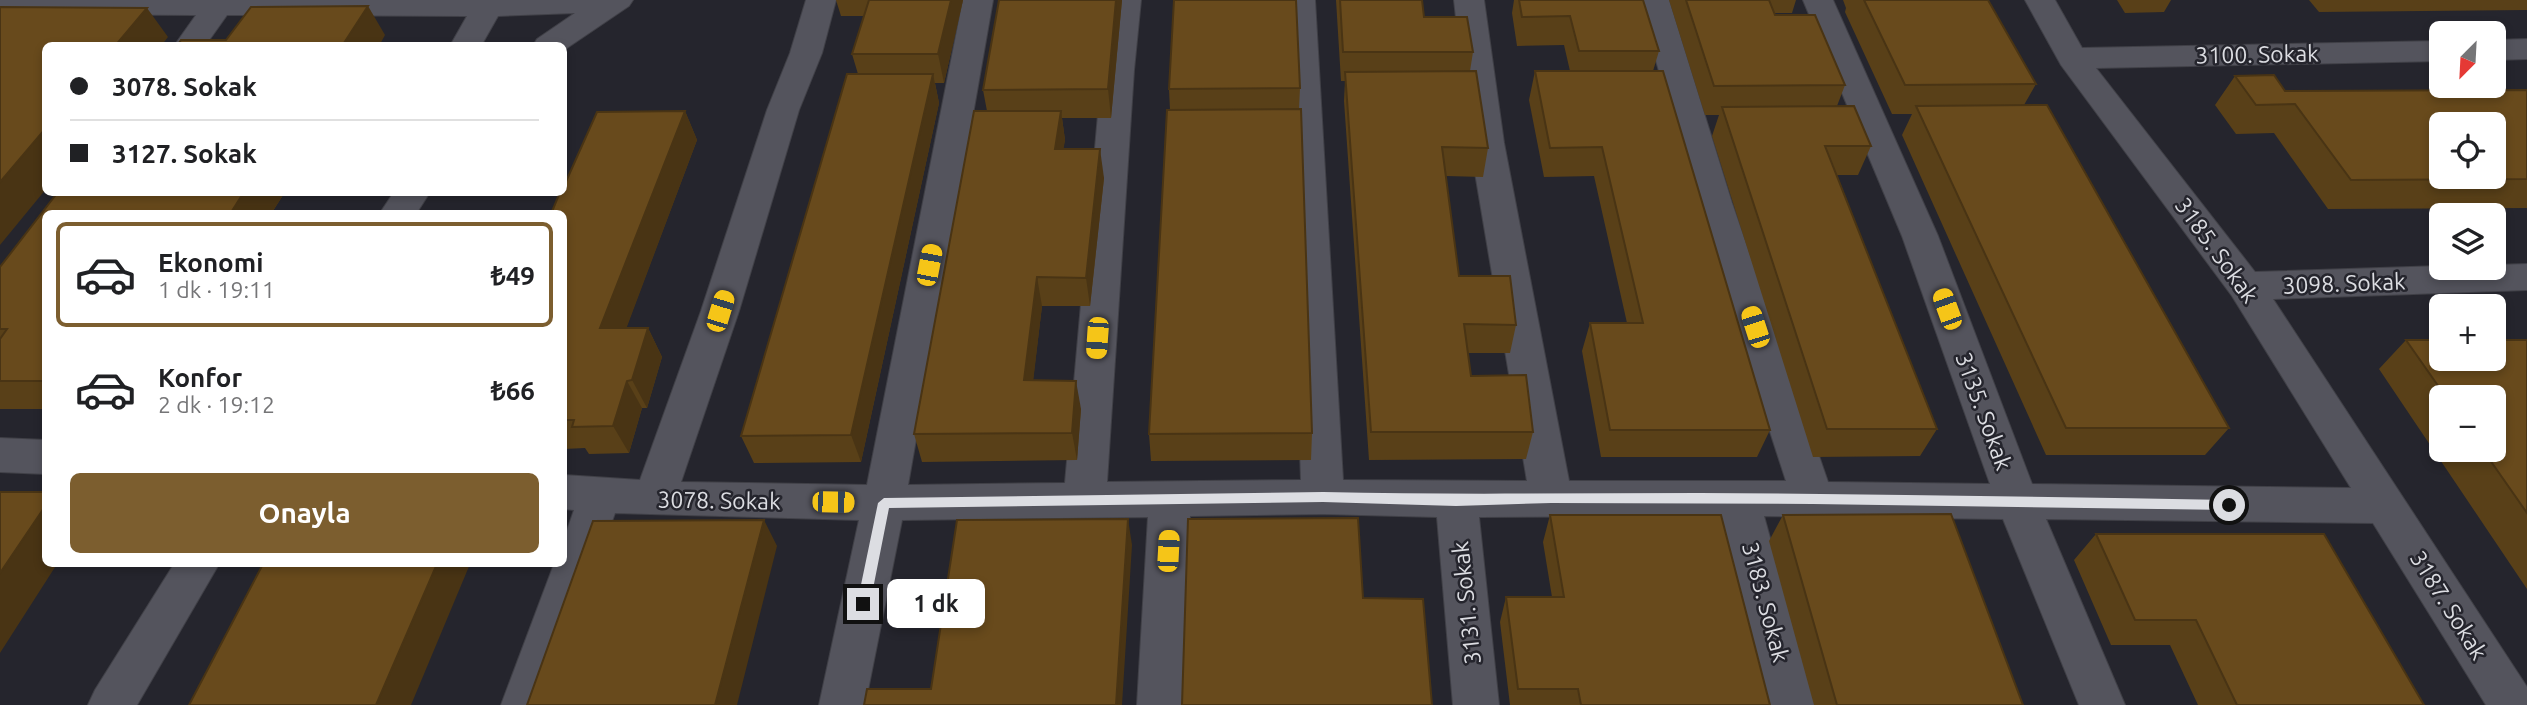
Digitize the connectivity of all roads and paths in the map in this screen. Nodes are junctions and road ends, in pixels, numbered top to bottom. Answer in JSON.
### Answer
{"nodes":[{"id":1,"x":821,"y":0,"type":"edge"},
{"id":2,"x":978,"y":0,"type":"edge"},
{"id":3,"x":1126,"y":0,"type":"edge"},
{"id":4,"x":1300,"y":0,"type":"edge"},
{"id":5,"x":1469,"y":0,"type":"edge"},
{"id":6,"x":1654,"y":0,"type":"edge"},
{"id":7,"x":1818,"y":0,"type":"edge"},
{"id":8,"x":2040,"y":0,"type":"edge"},
{"id":9,"x":615,"y":2,"type":"edge"},
{"id":10,"x":219,"y":5,"type":"junction"},
{"id":11,"x":488,"y":7,"type":"junction"},
{"id":12,"x":4,"y":9,"type":"edge"},
{"id":13,"x":192,"y":42,"type":"edge"},
{"id":14,"x":467,"y":42,"type":"edge"},
{"id":15,"x":554,"y":42,"type":"edge"},
{"id":16,"x":2527,"y":49,"type":"edge"},
{"id":17,"x":2506,"y":50,"type":"edge"},
{"id":18,"x":2429,"y":51,"type":"edge"},
{"id":19,"x":2072,"y":58,"type":"junction"},
{"id":20,"x":2527,"y":277,"type":"edge"},
{"id":21,"x":2245,"y":286,"type":"junction"},
{"id":22,"x":0,"y":455,"type":"edge"},
{"id":23,"x":42,"y":457,"type":"edge"},
{"id":24,"x":582,"y":494,"type":"edge"},
{"id":25,"x":1323,"y":497,"type":"junction"},
{"id":26,"x":1551,"y":498,"type":"junction"},
{"id":27,"x":654,"y":499,"type":"junction"},
{"id":28,"x":1085,"y":499,"type":"junction"},
{"id":29,"x":1170,"y":499,"type":"junction"},
{"id":30,"x":1738,"y":499,"type":"junction"},
{"id":31,"x":1813,"y":499,"type":"junction"},
{"id":32,"x":1456,"y":500,"type":"junction"},
{"id":33,"x":884,"y":503,"type":"junction"},
{"id":34,"x":2018,"y":503,"type":"junction"},
{"id":35,"x":2387,"y":506,"type":"junction"},
{"id":36,"x":567,"y":549,"type":"edge"},
{"id":37,"x":195,"y":567,"type":"edge"},
{"id":38,"x":562,"y":567,"type":"edge"},
{"id":39,"x":111,"y":705,"type":"edge"},
{"id":40,"x":524,"y":705,"type":"edge"},
{"id":41,"x":842,"y":705,"type":"edge"},
{"id":42,"x":1160,"y":705,"type":"edge"},
{"id":43,"x":1476,"y":705,"type":"edge"},
{"id":44,"x":1793,"y":705,"type":"edge"},
{"id":45,"x":2102,"y":705,"type":"edge"},
{"id":46,"x":2512,"y":705,"type":"edge"}],
"edges":[{"from":1,"to":27,"type":"street"},
{"from":2,"to":33,"type":"street"},
{"from":3,"to":28,"type":"street"},
{"from":4,"to":25,"type":"street"},
{"from":5,"to":26,"type":"street"},
{"from":6,"to":31,"type":"street"},
{"from":7,"to":34,"type":"street","name":"3135. Sokak"},
{"from":8,"to":19,"type":"street","name":"3185. Sokak"},
{"from":9,"to":11,"type":"street"},
{"from":9,"to":15,"type":"street"},
{"from":10,"to":11,"type":"street"},
{"from":10,"to":12,"type":"street"},
{"from":10,"to":13,"type":"street"},
{"from":11,"to":14,"type":"street"},
{"from":16,"to":17,"type":"street"},
{"from":18,"to":19,"type":"street","name":"3100. Sokak"},
{"from":19,"to":21,"type":"street","name":"3185. Sokak"},
{"from":20,"to":21,"type":"street","name":"3098. Sokak"},
{"from":21,"to":35,"type":"street","name":"3185. Sokak"},
{"from":22,"to":23,"type":"street"},
{"from":24,"to":27,"type":"street","name":"3078. Sokak"},
{"from":24,"to":36,"type":"street"},
{"from":25,"to":29,"type":"street","name":"3078. Sokak"},
{"from":25,"to":32,"type":"street","name":"3078. Sokak"},
{"from":26,"to":30,"type":"street","name":"3078. Sokak"},
{"from":26,"to":32,"type":"street","name":"3078. Sokak"},
{"from":27,"to":33,"type":"street","name":"3078. Sokak"},
{"from":28,"to":29,"type":"street","name":"3078. Sokak"},
{"from":28,"to":33,"type":"street","name":"3078. Sokak"},
{"from":29,"to":42,"type":"street"},
{"from":30,"to":31,"type":"street","name":"3078. Sokak"},
{"from":30,"to":44,"type":"street","name":"3183. Sokak"},
{"from":31,"to":34,"type":"street","name":"3078. Sokak"},
{"from":32,"to":43,"type":"street","name":"3131. Sokak"},
{"from":33,"to":41,"type":"street"},
{"from":34,"to":35,"type":"street","name":"3078. Sokak"},
{"from":34,"to":45,"type":"street","name":"3135. Sokak"},
{"from":35,"to":46,"type":"street","name":"3187. Sokak"},
{"from":37,"to":39,"type":"street"},
{"from":38,"to":40,"type":"street"}]}
